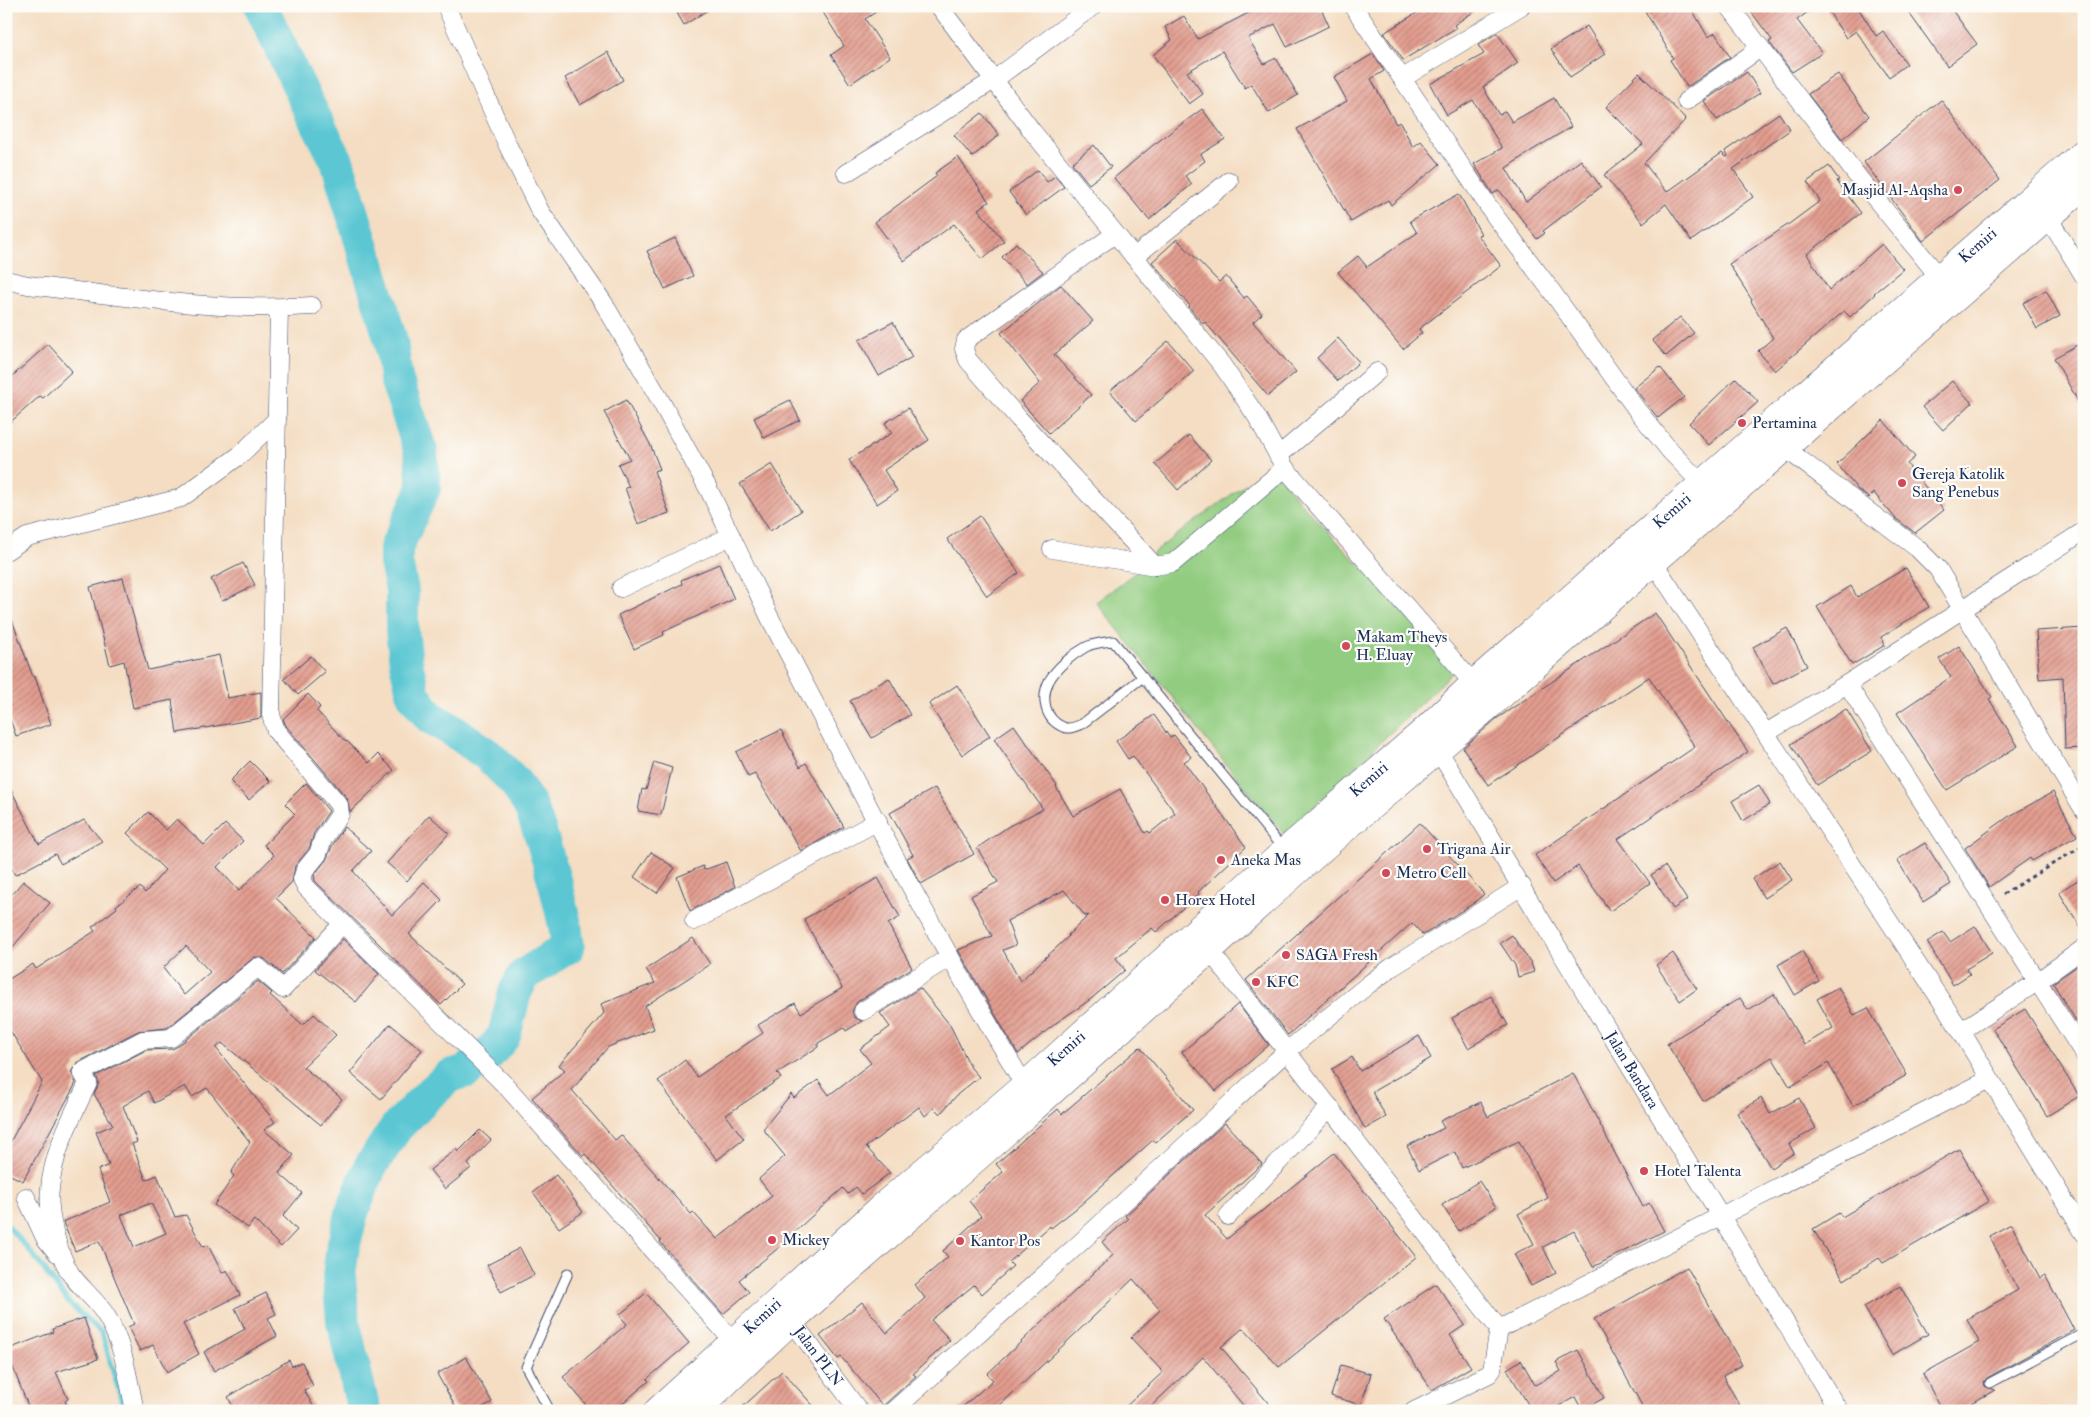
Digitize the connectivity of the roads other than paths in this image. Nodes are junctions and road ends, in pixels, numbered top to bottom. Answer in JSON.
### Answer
{"nodes":[{"id":1,"x":446,"y":6,"type":"edge"},
{"id":2,"x":939,"y":6,"type":"edge"},
{"id":3,"x":1094,"y":6,"type":"edge"},
{"id":4,"x":1353,"y":6,"type":"edge"},
{"id":5,"x":1521,"y":6,"type":"edge"},
{"id":6,"x":1729,"y":6,"type":"edge"},
{"id":7,"x":1760,"y":48,"type":"junction"},
{"id":8,"x":1403,"y":78,"type":"junction"},
{"id":9,"x":994,"y":80,"type":"junction"},
{"id":10,"x":1686,"y":101,"type":"dead end"},
{"id":11,"x":2084,"y":153,"type":"edge"},
{"id":12,"x":846,"y":173,"type":"dead end"},
{"id":13,"x":1229,"y":181,"type":"dead end"},
{"id":14,"x":2084,"y":185,"type":"edge"},
{"id":15,"x":2041,"y":206,"type":"junction"},
{"id":16,"x":1115,"y":234,"type":"junction"},
{"id":17,"x":1134,"y":257,"type":"junction"},
{"id":18,"x":2084,"y":276,"type":"edge"},
{"id":19,"x":1940,"y":278,"type":"junction"},
{"id":20,"x":6,"y":280,"type":"edge"},
{"id":21,"x":312,"y":306,"type":"dead end"},
{"id":22,"x":279,"y":308,"type":"junction"},
{"id":23,"x":1377,"y":372,"type":"dead end"},
{"id":24,"x":1834,"y":386,"type":"junction"},
{"id":25,"x":277,"y":419,"type":"junction"},
{"id":26,"x":1764,"y":429,"type":"junction"},
{"id":27,"x":1784,"y":448,"type":"junction"},
{"id":28,"x":1282,"y":462,"type":"junction"},
{"id":29,"x":1702,"y":484,"type":"junction"},
{"id":30,"x":2084,"y":531,"type":"edge"},
{"id":31,"x":731,"y":536,"type":"junction"},
{"id":32,"x":1052,"y":549,"type":"dead end"},
{"id":33,"x":1646,"y":550,"type":"junction"},
{"id":34,"x":6,"y":551,"type":"edge"},
{"id":35,"x":1155,"y":566,"type":"junction"},
{"id":36,"x":621,"y":588,"type":"dead end"},
{"id":37,"x":1962,"y":608,"type":"junction"},
{"id":38,"x":1143,"y":677,"type":"junction"},
{"id":39,"x":1474,"y":684,"type":"junction"},
{"id":40,"x":1847,"y":684,"type":"junction"},
{"id":41,"x":1766,"y":734,"type":"junction"},
{"id":42,"x":1432,"y":740,"type":"junction"},
{"id":43,"x":2084,"y":810,"type":"edge"},
{"id":44,"x":878,"y":822,"type":"junction"},
{"id":45,"x":1285,"y":852,"type":"junction"},
{"id":46,"x":1522,"y":886,"type":"junction"},
{"id":47,"x":694,"y":921,"type":"dead end"},
{"id":48,"x":342,"y":923,"type":"junction"},
{"id":49,"x":1202,"y":941,"type":"junction"},
{"id":50,"x":2084,"y":948,"type":"edge"},
{"id":51,"x":950,"y":957,"type":"junction"},
{"id":52,"x":2037,"y":982,"type":"junction"},
{"id":53,"x":863,"y":1011,"type":"dead end"},
{"id":54,"x":1961,"y":1032,"type":"junction"},
{"id":55,"x":1287,"y":1051,"type":"junction"},
{"id":56,"x":2084,"y":1054,"type":"edge"},
{"id":57,"x":1988,"y":1080,"type":"junction"},
{"id":58,"x":1030,"y":1096,"type":"junction"},
{"id":59,"x":1330,"y":1107,"type":"junction"},
{"id":60,"x":26,"y":1197,"type":"dead end"},
{"id":61,"x":1228,"y":1216,"type":"dead end"},
{"id":62,"x":1721,"y":1218,"type":"junction"},
{"id":63,"x":2084,"y":1233,"type":"edge"},
{"id":64,"x":64,"y":1261,"type":"junction"},
{"id":65,"x":568,"y":1273,"type":"dead end"},
{"id":66,"x":785,"y":1311,"type":"junction"},
{"id":67,"x":1499,"y":1329,"type":"junction"},
{"id":68,"x":2084,"y":1333,"type":"edge"},
{"id":69,"x":734,"y":1342,"type":"junction"},
{"id":70,"x":1990,"y":1383,"type":"dead end"},
{"id":71,"x":134,"y":1404,"type":"edge"},
{"id":72,"x":550,"y":1411,"type":"edge"},
{"id":73,"x":658,"y":1411,"type":"edge"},
{"id":74,"x":695,"y":1411,"type":"edge"},
{"id":75,"x":859,"y":1411,"type":"edge"},
{"id":76,"x":893,"y":1411,"type":"edge"},
{"id":77,"x":1414,"y":1411,"type":"edge"},
{"id":78,"x":1839,"y":1411,"type":"edge"}],
"edges":[{"from":1,"to":31,"type":"street"},
{"from":2,"to":9,"type":"street"},
{"from":3,"to":9,"type":"street"},
{"from":4,"to":8,"type":"street"},
{"from":5,"to":8,"type":"street"},
{"from":6,"to":7,"type":"street"},
{"from":7,"to":10,"type":"street"},
{"from":7,"to":19,"type":"street"},
{"from":8,"to":29,"type":"street"},
{"from":9,"to":12,"type":"street"},
{"from":9,"to":16,"type":"street"},
{"from":11,"to":15,"type":"highway","name":"Kemiri"},
{"from":13,"to":17,"type":"street"},
{"from":14,"to":15,"type":"highway","name":"Kemiri"},
{"from":15,"to":18,"type":"street"},
{"from":15,"to":19,"type":"highway","name":"Kemiri"},
{"from":15,"to":24,"type":"highway","name":"Kemiri"},
{"from":16,"to":17,"type":"street"},
{"from":16,"to":35,"type":"street"},
{"from":17,"to":28,"type":"street"},
{"from":19,"to":24,"type":"highway","name":"Kemiri"},
{"from":20,"to":22,"type":"street"},
{"from":21,"to":22,"type":"street"},
{"from":22,"to":25,"type":"street"},
{"from":23,"to":28,"type":"street"},
{"from":24,"to":26,"type":"highway","name":"Kemiri"},
{"from":24,"to":27,"type":"highway","name":"Kemiri"},
{"from":25,"to":34,"type":"street"},
{"from":25,"to":48,"type":"street"},
{"from":26,"to":27,"type":"street"},
{"from":26,"to":29,"type":"highway","name":"Kemiri"},
{"from":27,"to":33,"type":"highway","name":"Kemiri"},
{"from":27,"to":37,"type":"street"},
{"from":28,"to":35,"type":"street"},
{"from":28,"to":39,"type":"street"},
{"from":29,"to":33,"type":"highway","name":"Kemiri"},
{"from":30,"to":37,"type":"street"},
{"from":31,"to":36,"type":"street"},
{"from":31,"to":44,"type":"street"},
{"from":32,"to":35,"type":"street"},
{"from":33,"to":39,"type":"highway","name":"Kemiri"},
{"from":33,"to":41,"type":"street"},
{"from":33,"to":42,"type":"highway","name":"Kemiri"},
{"from":37,"to":40,"type":"street"},
{"from":37,"to":43,"type":"street"},
{"from":38,"to":38,"type":"lane"},
{"from":38,"to":45,"type":"lane"},
{"from":39,"to":42,"type":"highway","name":"Kemiri"},
{"from":40,"to":41,"type":"street"},
{"from":40,"to":52,"type":"street"},
{"from":41,"to":54,"type":"street"},
{"from":42,"to":45,"type":"highway","name":"Kemiri"},
{"from":42,"to":46,"type":"street","name":"Jalan Bandara"},
{"from":42,"to":49,"type":"highway","name":"Kemiri"},
{"from":44,"to":47,"type":"street"},
{"from":44,"to":51,"type":"street"},
{"from":45,"to":49,"type":"highway","name":"Kemiri"},
{"from":46,"to":55,"type":"street"},
{"from":46,"to":62,"type":"street","name":"Jalan Bandara"},
{"from":48,"to":64,"type":"street"},
{"from":48,"to":69,"type":"street"},
{"from":49,"to":55,"type":"street"},
{"from":49,"to":58,"type":"highway","name":"Kemiri"},
{"from":50,"to":52,"type":"street"},
{"from":51,"to":53,"type":"street"},
{"from":51,"to":58,"type":"street"},
{"from":52,"to":54,"type":"street"},
{"from":52,"to":56,"type":"street"},
{"from":54,"to":57,"type":"street"},
{"from":55,"to":59,"type":"street"},
{"from":55,"to":76,"type":"street"},
{"from":57,"to":62,"type":"street"},
{"from":57,"to":63,"type":"street"},
{"from":58,"to":66,"type":"highway","name":"Kemiri"},
{"from":59,"to":61,"type":"street"},
{"from":59,"to":67,"type":"street"},
{"from":60,"to":64,"type":"street"},
{"from":62,"to":67,"type":"street"},
{"from":62,"to":78,"type":"street","name":"Jalan Bandara"},
{"from":64,"to":71,"type":"street"},
{"from":65,"to":72,"type":"lane"},
{"from":66,"to":69,"type":"highway","name":"Kemiri"},
{"from":66,"to":74,"type":"highway","name":"Kemiri"},
{"from":66,"to":75,"type":"street","name":"Jalan PLN"},
{"from":67,"to":77,"type":"street"},
{"from":68,"to":70,"type":"lane"},
{"from":69,"to":73,"type":"highway","name":"Kemiri"}]}
